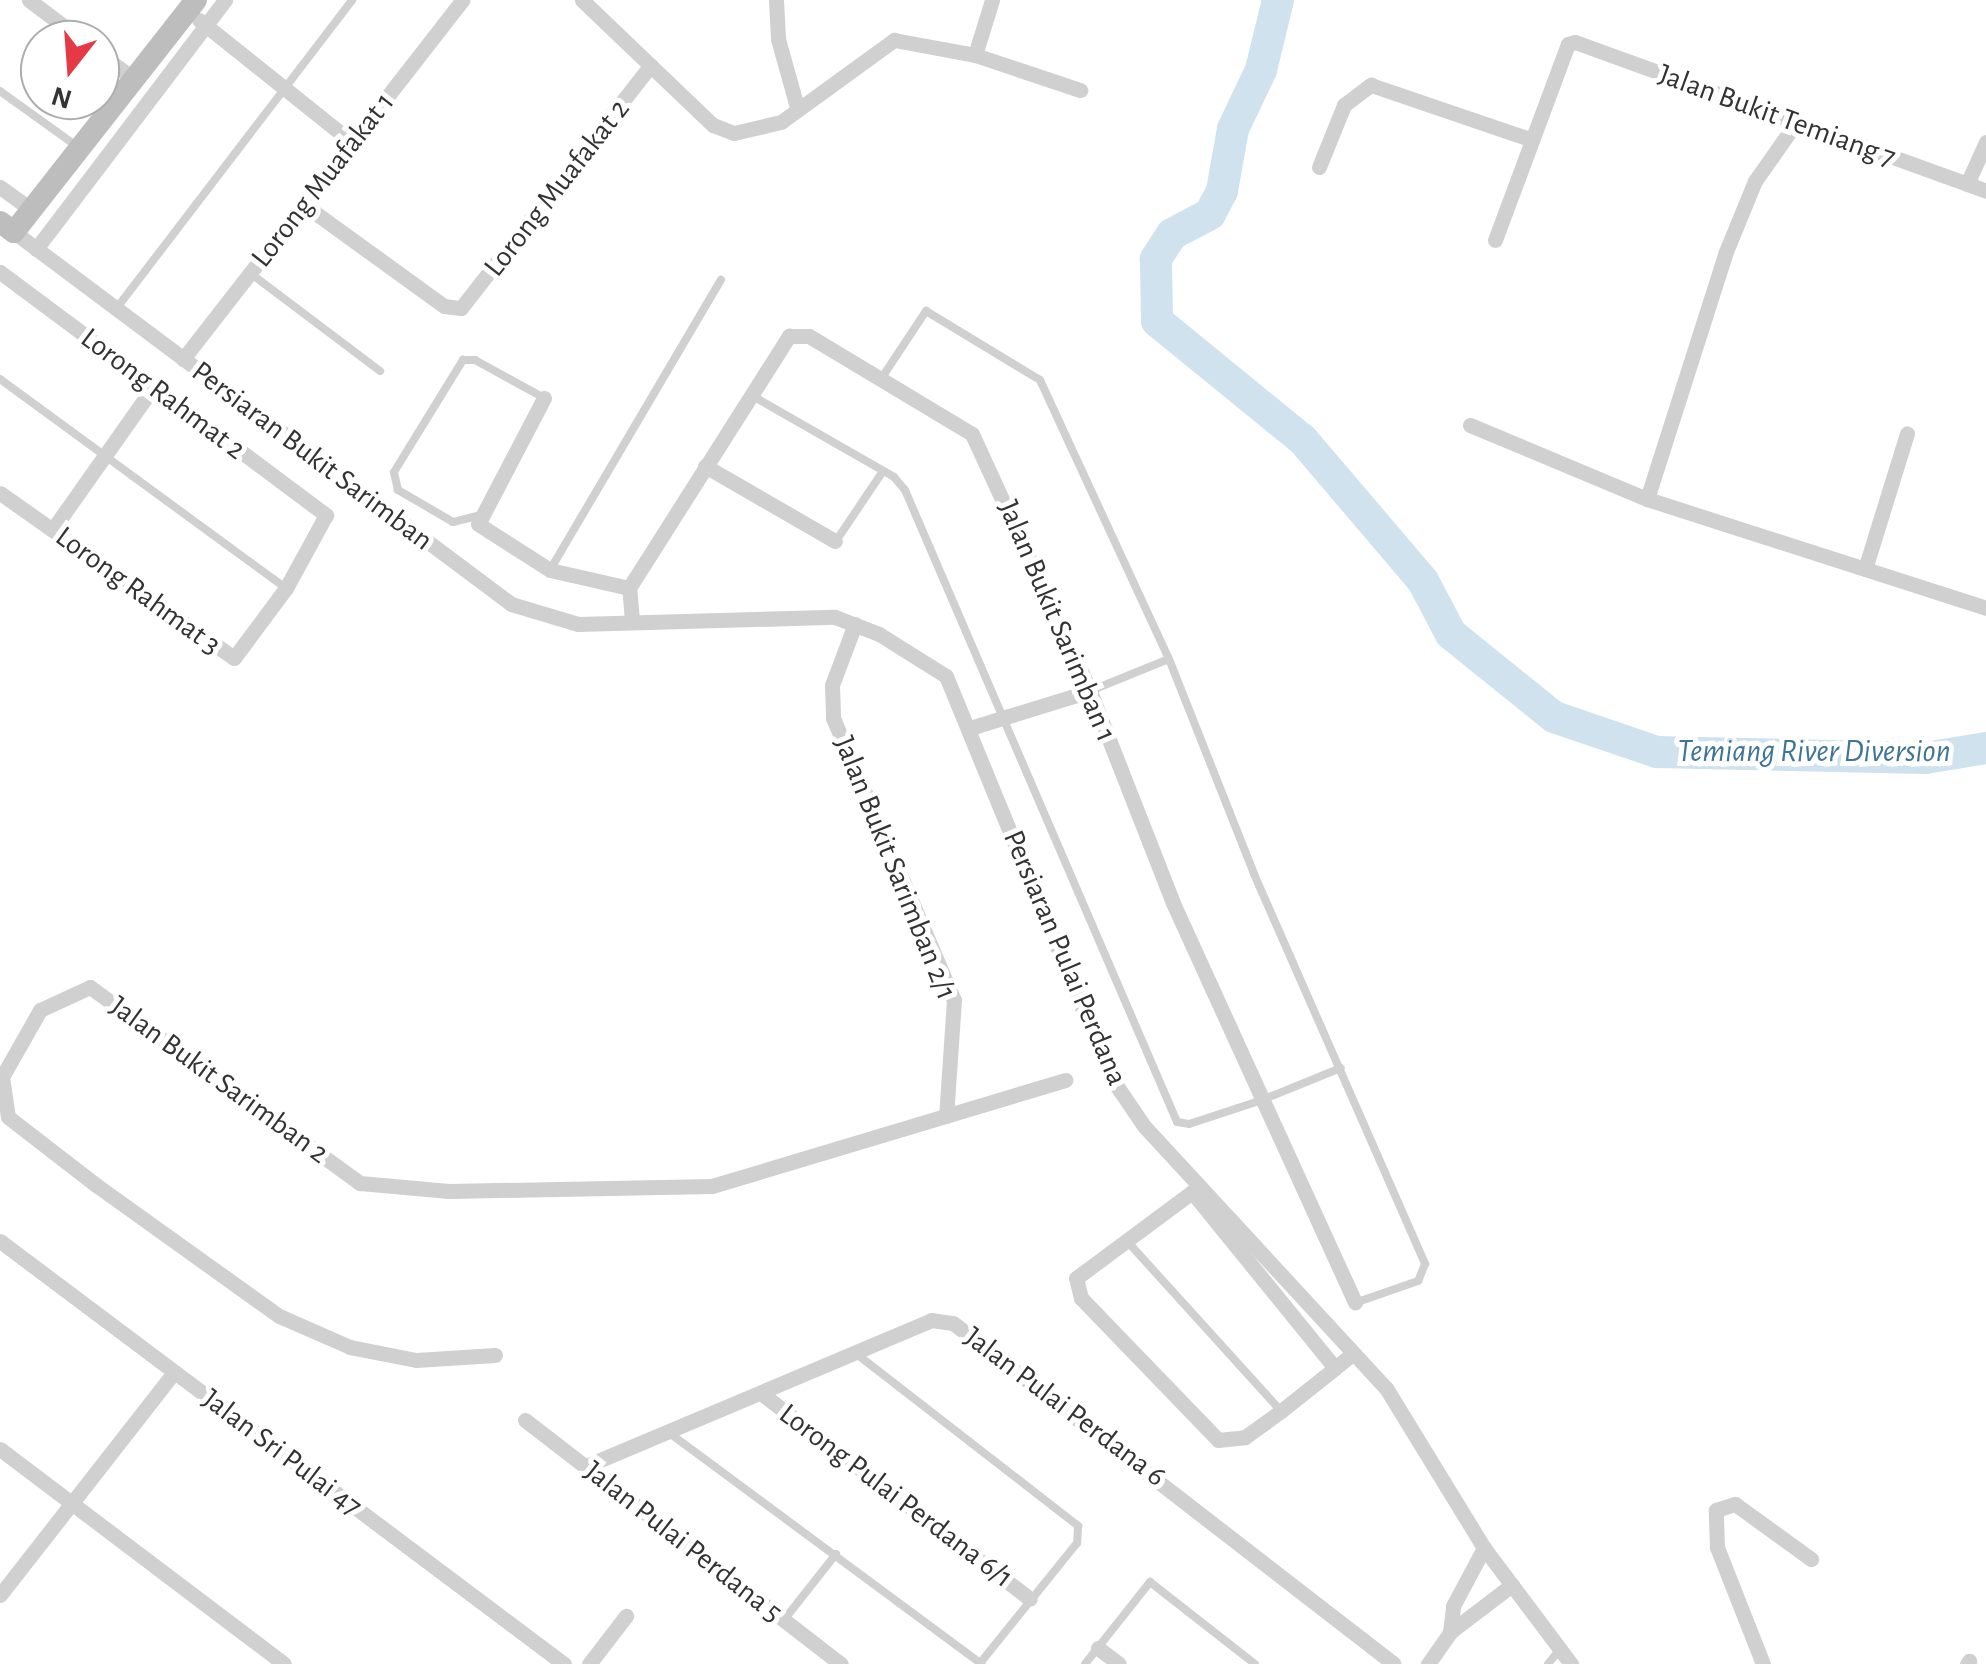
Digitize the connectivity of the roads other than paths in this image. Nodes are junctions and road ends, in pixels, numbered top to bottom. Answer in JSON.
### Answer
{"nodes":[{"id":1,"x":29,"y":0,"type":"edge"},
{"id":2,"x":225,"y":0,"type":"edge"},
{"id":3,"x":352,"y":0,"type":"edge"},
{"id":4,"x":462,"y":0,"type":"edge"},
{"id":5,"x":582,"y":0,"type":"edge"},
{"id":6,"x":776,"y":0,"type":"edge"},
{"id":7,"x":992,"y":0,"type":"edge"},
{"id":8,"x":197,"y":12,"type":"edge"},
{"id":9,"x":56,"y":20,"type":"edge"},
{"id":10,"x":975,"y":55,"type":"junction"},
{"id":11,"x":651,"y":65,"type":"junction"},
{"id":12,"x":120,"y":69,"type":"edge"},
{"id":13,"x":134,"y":79,"type":"junction"},
{"id":14,"x":284,"y":89,"type":"junction"},
{"id":15,"x":1080,"y":90,"type":"dead end"},
{"id":16,"x":0,"y":91,"type":"edge"},
{"id":17,"x":797,"y":107,"type":"junction"},
{"id":18,"x":1794,"y":124,"type":"junction"},
{"id":19,"x":1530,"y":139,"type":"junction"},
{"id":20,"x":352,"y":142,"type":"junction"},
{"id":21,"x":1986,"y":142,"type":"edge"},
{"id":22,"x":80,"y":148,"type":"junction"},
{"id":23,"x":1319,"y":167,"type":"dead end"},
{"id":24,"x":1967,"y":184,"type":"junction"},
{"id":25,"x":0,"y":187,"type":"edge"},
{"id":26,"x":1986,"y":190,"type":"edge"},
{"id":27,"x":304,"y":204,"type":"junction"},
{"id":28,"x":32,"y":210,"type":"junction"},
{"id":29,"x":7,"y":227,"type":"edge"},
{"id":30,"x":1495,"y":240,"type":"dead end"},
{"id":31,"x":36,"y":249,"type":"junction"},
{"id":32,"x":0,"y":272,"type":"edge"},
{"id":33,"x":250,"y":273,"type":"junction"},
{"id":34,"x":722,"y":280,"type":"dead end"},
{"id":35,"x":116,"y":309,"type":"junction"},
{"id":36,"x":183,"y":359,"type":"junction"},
{"id":37,"x":380,"y":371,"type":"dead end"},
{"id":38,"x":881,"y":379,"type":"junction"},
{"id":39,"x":0,"y":380,"type":"edge"},
{"id":40,"x":154,"y":387,"type":"junction"},
{"id":41,"x":750,"y":394,"type":"junction"},
{"id":42,"x":544,"y":398,"type":"joint"},
{"id":43,"x":1470,"y":425,"type":"dead end"},
{"id":44,"x":1907,"y":433,"type":"dead end"},
{"id":45,"x":104,"y":455,"type":"junction"},
{"id":46,"x":705,"y":466,"type":"junction"},
{"id":47,"x":882,"y":471,"type":"junction"},
{"id":48,"x":0,"y":492,"type":"edge"},
{"id":49,"x":1647,"y":499,"type":"junction"},
{"id":50,"x":326,"y":515,"type":"joint"},
{"id":51,"x":477,"y":516,"type":"junction"},
{"id":52,"x":54,"y":529,"type":"junction"},
{"id":53,"x":835,"y":541,"type":"joint"},
{"id":54,"x":1865,"y":568,"type":"junction"},
{"id":55,"x":550,"y":570,"type":"junction"},
{"id":56,"x":286,"y":588,"type":"junction"},
{"id":57,"x":630,"y":588,"type":"junction"},
{"id":58,"x":1986,"y":608,"type":"edge"},
{"id":59,"x":632,"y":620,"type":"junction"},
{"id":60,"x":856,"y":624,"type":"junction"},
{"id":61,"x":1169,"y":659,"type":"junction"},
{"id":62,"x":1090,"y":690,"type":"junction"},
{"id":63,"x":1005,"y":718,"type":"junction"},
{"id":64,"x":970,"y":728,"type":"junction"},
{"id":65,"x":1341,"y":1068,"type":"junction"},
{"id":66,"x":1065,"y":1080,"type":"dead end"},
{"id":67,"x":1262,"y":1100,"type":"junction"},
{"id":68,"x":946,"y":1116,"type":"junction"},
{"id":69,"x":1124,"y":1238,"type":"junction"},
{"id":70,"x":0,"y":1241,"type":"edge"},
{"id":71,"x":1355,"y":1303,"type":"joint"},
{"id":72,"x":854,"y":1352,"type":"junction"},
{"id":73,"x":1352,"y":1354,"type":"junction"},
{"id":74,"x":495,"y":1355,"type":"dead end"},
{"id":75,"x":1335,"y":1368,"type":"junction"},
{"id":76,"x":174,"y":1372,"type":"junction"},
{"id":77,"x":762,"y":1394,"type":"junction"},
{"id":78,"x":1281,"y":1410,"type":"junction"},
{"id":79,"x":525,"y":1420,"type":"dead end"},
{"id":80,"x":668,"y":1432,"type":"junction"},
{"id":81,"x":0,"y":1449,"type":"edge"},
{"id":82,"x":586,"y":1466,"type":"junction"},
{"id":83,"x":74,"y":1503,"type":"junction"},
{"id":84,"x":1484,"y":1548,"type":"junction"},
{"id":85,"x":836,"y":1554,"type":"junction"},
{"id":86,"x":1810,"y":1559,"type":"dead end"},
{"id":87,"x":1512,"y":1584,"type":"junction"},
{"id":88,"x":0,"y":1595,"type":"edge"},
{"id":89,"x":1030,"y":1599,"type":"junction"},
{"id":90,"x":626,"y":1616,"type":"dead end"},
{"id":91,"x":784,"y":1620,"type":"junction"},
{"id":92,"x":1450,"y":1632,"type":"junction"},
{"id":93,"x":1098,"y":1648,"type":"junction"},
{"id":94,"x":1561,"y":1648,"type":"junction"},
{"id":95,"x":981,"y":1663,"type":"edge"},
{"id":96,"x":284,"y":1664,"type":"edge"},
{"id":97,"x":564,"y":1664,"type":"edge"},
{"id":98,"x":589,"y":1664,"type":"edge"},
{"id":99,"x":841,"y":1664,"type":"edge"},
{"id":100,"x":1085,"y":1664,"type":"edge"},
{"id":101,"x":1120,"y":1664,"type":"edge"},
{"id":102,"x":1255,"y":1664,"type":"edge"},
{"id":103,"x":1394,"y":1664,"type":"edge"},
{"id":104,"x":1428,"y":1664,"type":"edge"},
{"id":105,"x":1548,"y":1664,"type":"edge"},
{"id":106,"x":1572,"y":1664,"type":"edge"},
{"id":107,"x":1763,"y":1664,"type":"edge"}],
"edges":[{"from":1,"to":9,"type":"street"},
{"from":2,"to":8,"type":"street"},
{"from":3,"to":14,"type":"lane"},
{"from":4,"to":20,"type":"street","name":"Lorong Muafakat 1"},
{"from":5,"to":11,"type":"street"},
{"from":6,"to":17,"type":"street"},
{"from":7,"to":10,"type":"street"},
{"from":8,"to":13,"type":"main road"},
{"from":8,"to":14,"type":"street"},
{"from":8,"to":31,"type":"street"},
{"from":10,"to":15,"type":"street"},
{"from":10,"to":17,"type":"street"},
{"from":11,"to":17,"type":"street"},
{"from":11,"to":27,"type":"street","name":"Lorong Muafakat 2"},
{"from":12,"to":13,"type":"street"},
{"from":13,"to":22,"type":"main road"},
{"from":14,"to":20,"type":"street"},
{"from":14,"to":35,"type":"lane"},
{"from":16,"to":22,"type":"lane"},
{"from":18,"to":19,"type":"street","name":"Jalan Bukit Temiang 7"},
{"from":18,"to":24,"type":"street","name":"Jalan Bukit Temiang 7"},
{"from":18,"to":49,"type":"street"},
{"from":19,"to":23,"type":"street"},
{"from":19,"to":30,"type":"street"},
{"from":20,"to":27,"type":"street","name":"Lorong Muafakat 1"},
{"from":21,"to":24,"type":"street"},
{"from":22,"to":28,"type":"main road"},
{"from":24,"to":26,"type":"street","name":"Jalan Bukit Temiang 7"},
{"from":25,"to":28,"type":"street"},
{"from":27,"to":33,"type":"street","name":"Lorong Muafakat 1"},
{"from":28,"to":29,"type":"main road"},
{"from":29,"to":31,"type":"street","name":"Persiaran Bukit Sarimban"},
{"from":31,"to":35,"type":"street","name":"Persiaran Bukit Sarimban"},
{"from":32,"to":40,"type":"street","name":"Lorong Rahmat 2"},
{"from":33,"to":36,"type":"street","name":"Lorong Muafakat 1"},
{"from":33,"to":37,"type":"lane"},
{"from":34,"to":55,"type":"lane"},
{"from":35,"to":36,"type":"street","name":"Persiaran Bukit Sarimban"},
{"from":36,"to":59,"type":"street","name":"Persiaran Bukit Sarimban"},
{"from":38,"to":41,"type":"street","name":"Jalan Bukit Sarimban 1"},
{"from":38,"to":61,"type":"lane"},
{"from":38,"to":62,"type":"street","name":"Jalan Bukit Sarimban 1"},
{"from":39,"to":45,"type":"lane"},
{"from":40,"to":45,"type":"street"},
{"from":40,"to":50,"type":"street","name":"Lorong Rahmat 2"},
{"from":41,"to":46,"type":"street","name":"Jalan Bukit Sarimban 1"},
{"from":41,"to":47,"type":"lane"},
{"from":42,"to":51,"type":"street"},
{"from":42,"to":51,"type":"lane"},
{"from":43,"to":49,"type":"street"},
{"from":44,"to":54,"type":"street"},
{"from":45,"to":52,"type":"street"},
{"from":45,"to":56,"type":"lane"},
{"from":46,"to":53,"type":"street"},
{"from":46,"to":57,"type":"street","name":"Jalan Bukit Sarimban 1"},
{"from":47,"to":53,"type":"lane"},
{"from":47,"to":63,"type":"lane"},
{"from":48,"to":52,"type":"street","name":"Lorong Rahmat 3"},
{"from":49,"to":54,"type":"street"},
{"from":50,"to":56,"type":"street","name":"Lorong Rahmat 3"},
{"from":51,"to":55,"type":"street"},
{"from":52,"to":56,"type":"street","name":"Lorong Rahmat 3"},
{"from":54,"to":58,"type":"street"},
{"from":55,"to":57,"type":"street"},
{"from":57,"to":59,"type":"street"},
{"from":59,"to":60,"type":"street","name":"Persiaran Pulai Perdana"},
{"from":60,"to":64,"type":"street","name":"Persiaran Pulai Perdana"},
{"from":60,"to":68,"type":"street","name":"Jalan Bukit Sarimban 2/1"},
{"from":61,"to":62,"type":"lane"},
{"from":61,"to":65,"type":"lane"},
{"from":62,"to":63,"type":"street"},
{"from":62,"to":67,"type":"street","name":"Jalan Bukit Sarimban 1"},
{"from":63,"to":64,"type":"street"},
{"from":63,"to":67,"type":"lane"},
{"from":64,"to":73,"type":"street","name":"Persiaran Pulai Perdana"},
{"from":65,"to":67,"type":"lane"},
{"from":65,"to":71,"type":"lane"},
{"from":66,"to":68,"type":"street"},
{"from":67,"to":71,"type":"street","name":"Jalan Bukit Sarimban 1"},
{"from":68,"to":74,"type":"street","name":"Jalan Bukit Sarimban 2"},
{"from":69,"to":75,"type":"street"},
{"from":69,"to":78,"type":"lane"},
{"from":69,"to":78,"type":"street"},
{"from":70,"to":76,"type":"street","name":"Jalan Sri Pulai 47"},
{"from":72,"to":77,"type":"street","name":"Jalan Pulai Perdana 6"},
{"from":72,"to":89,"type":"lane"},
{"from":72,"to":103,"type":"street","name":"Jalan Pulai Perdana 6"},
{"from":73,"to":75,"type":"street"},
{"from":73,"to":84,"type":"street","name":"Persiaran Pulai Perdana"},
{"from":75,"to":78,"type":"street"},
{"from":76,"to":83,"type":"street"},
{"from":76,"to":97,"type":"street","name":"Jalan Sri Pulai 47"},
{"from":77,"to":80,"type":"street","name":"Jalan Pulai Perdana 6"},
{"from":77,"to":89,"type":"street","name":"Lorong Pulai Perdana 6/1"},
{"from":79,"to":82,"type":"street","name":"Jalan Pulai Perdana 5"},
{"from":80,"to":82,"type":"street","name":"Jalan Pulai Perdana 6"},
{"from":80,"to":85,"type":"lane"},
{"from":81,"to":83,"type":"street"},
{"from":82,"to":91,"type":"street","name":"Jalan Pulai Perdana 5"},
{"from":83,"to":88,"type":"street"},
{"from":83,"to":96,"type":"street"},
{"from":84,"to":87,"type":"street","name":"Persiaran Pulai Perdana"},
{"from":84,"to":92,"type":"street"},
{"from":85,"to":91,"type":"lane"},
{"from":85,"to":95,"type":"lane"},
{"from":86,"to":107,"type":"street"},
{"from":87,"to":92,"type":"street"},
{"from":87,"to":94,"type":"street","name":"Persiaran Pulai Perdana"},
{"from":89,"to":95,"type":"lane"},
{"from":90,"to":98,"type":"street"},
{"from":91,"to":99,"type":"street","name":"Jalan Pulai Perdana 5"},
{"from":92,"to":104,"type":"street"},
{"from":93,"to":100,"type":"lane"},
{"from":93,"to":101,"type":"street"},
{"from":93,"to":102,"type":"lane"},
{"from":94,"to":105,"type":"lane"},
{"from":94,"to":106,"type":"street","name":"Persiaran Pulai Perdana"}]}
